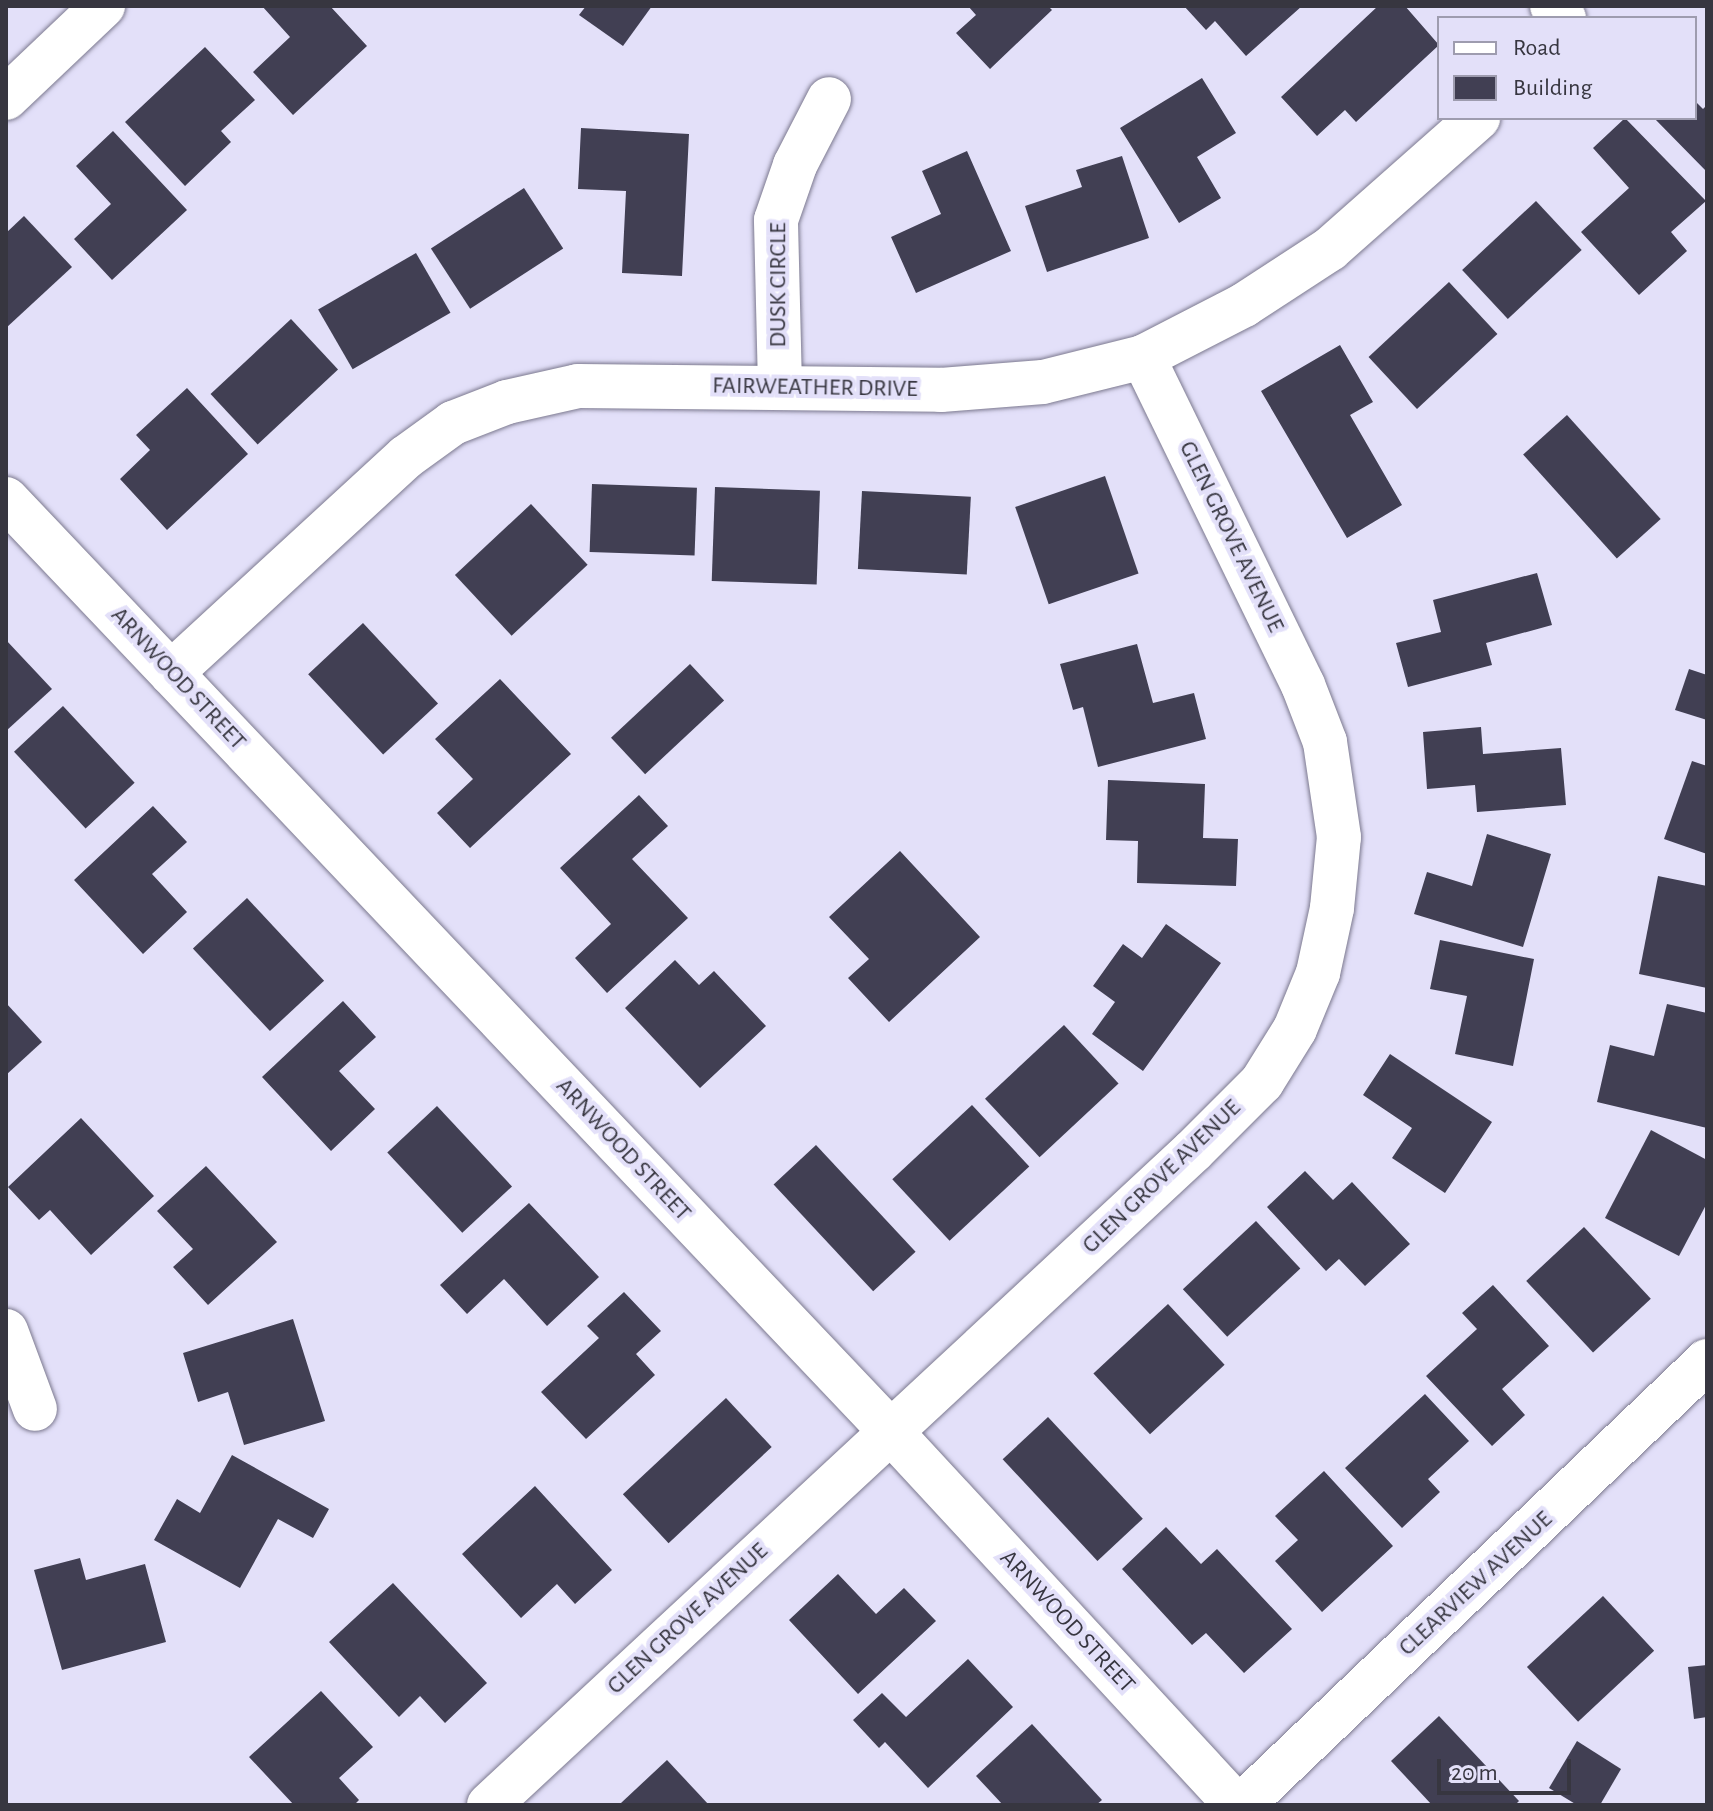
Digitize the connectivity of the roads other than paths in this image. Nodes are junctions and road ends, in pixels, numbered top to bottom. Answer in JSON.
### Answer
{"nodes":[{"id":1,"x":103,"y":6,"type":"edge"},
{"id":2,"x":6,"y":98,"type":"edge"},
{"id":3,"x":829,"y":99,"type":"dead end"},
{"id":4,"x":1476,"y":120,"type":"edge"},
{"id":5,"x":1143,"y":357,"type":"junction"},
{"id":6,"x":780,"y":386,"type":"junction"},
{"id":7,"x":6,"y":499,"type":"edge"},
{"id":8,"x":171,"y":673,"type":"junction"},
{"id":9,"x":6,"y":1331,"type":"edge"},
{"id":10,"x":1707,"y":1361,"type":"edge"},
{"id":11,"x":35,"y":1409,"type":"dead end"},
{"id":12,"x":891,"y":1432,"type":"junction"},
{"id":13,"x":489,"y":1805,"type":"edge"},
{"id":14,"x":1239,"y":1805,"type":"edge"}],
"edges":[{"from":1,"to":2,"type":"street"},
{"from":3,"to":6,"type":"street","name":"DUSK CIRCLE"},
{"from":4,"to":5,"type":"street","name":"FAIRWEATHER DRIVE"},
{"from":5,"to":6,"type":"street","name":"FAIRWEATHER DRIVE"},
{"from":5,"to":12,"type":"street","name":"GLEN GROVE AVENUE"},
{"from":6,"to":8,"type":"street","name":"FAIRWEATHER DRIVE"},
{"from":7,"to":8,"type":"street","name":"ARNWOOD STREET"},
{"from":8,"to":12,"type":"street","name":"ARNWOOD STREET"},
{"from":9,"to":11,"type":"street"},
{"from":10,"to":14,"type":"street","name":"CLEARVIEW AVENUE"},
{"from":12,"to":13,"type":"street","name":"GLEN GROVE AVENUE"},
{"from":12,"to":14,"type":"street","name":"ARNWOOD STREET"}]}
